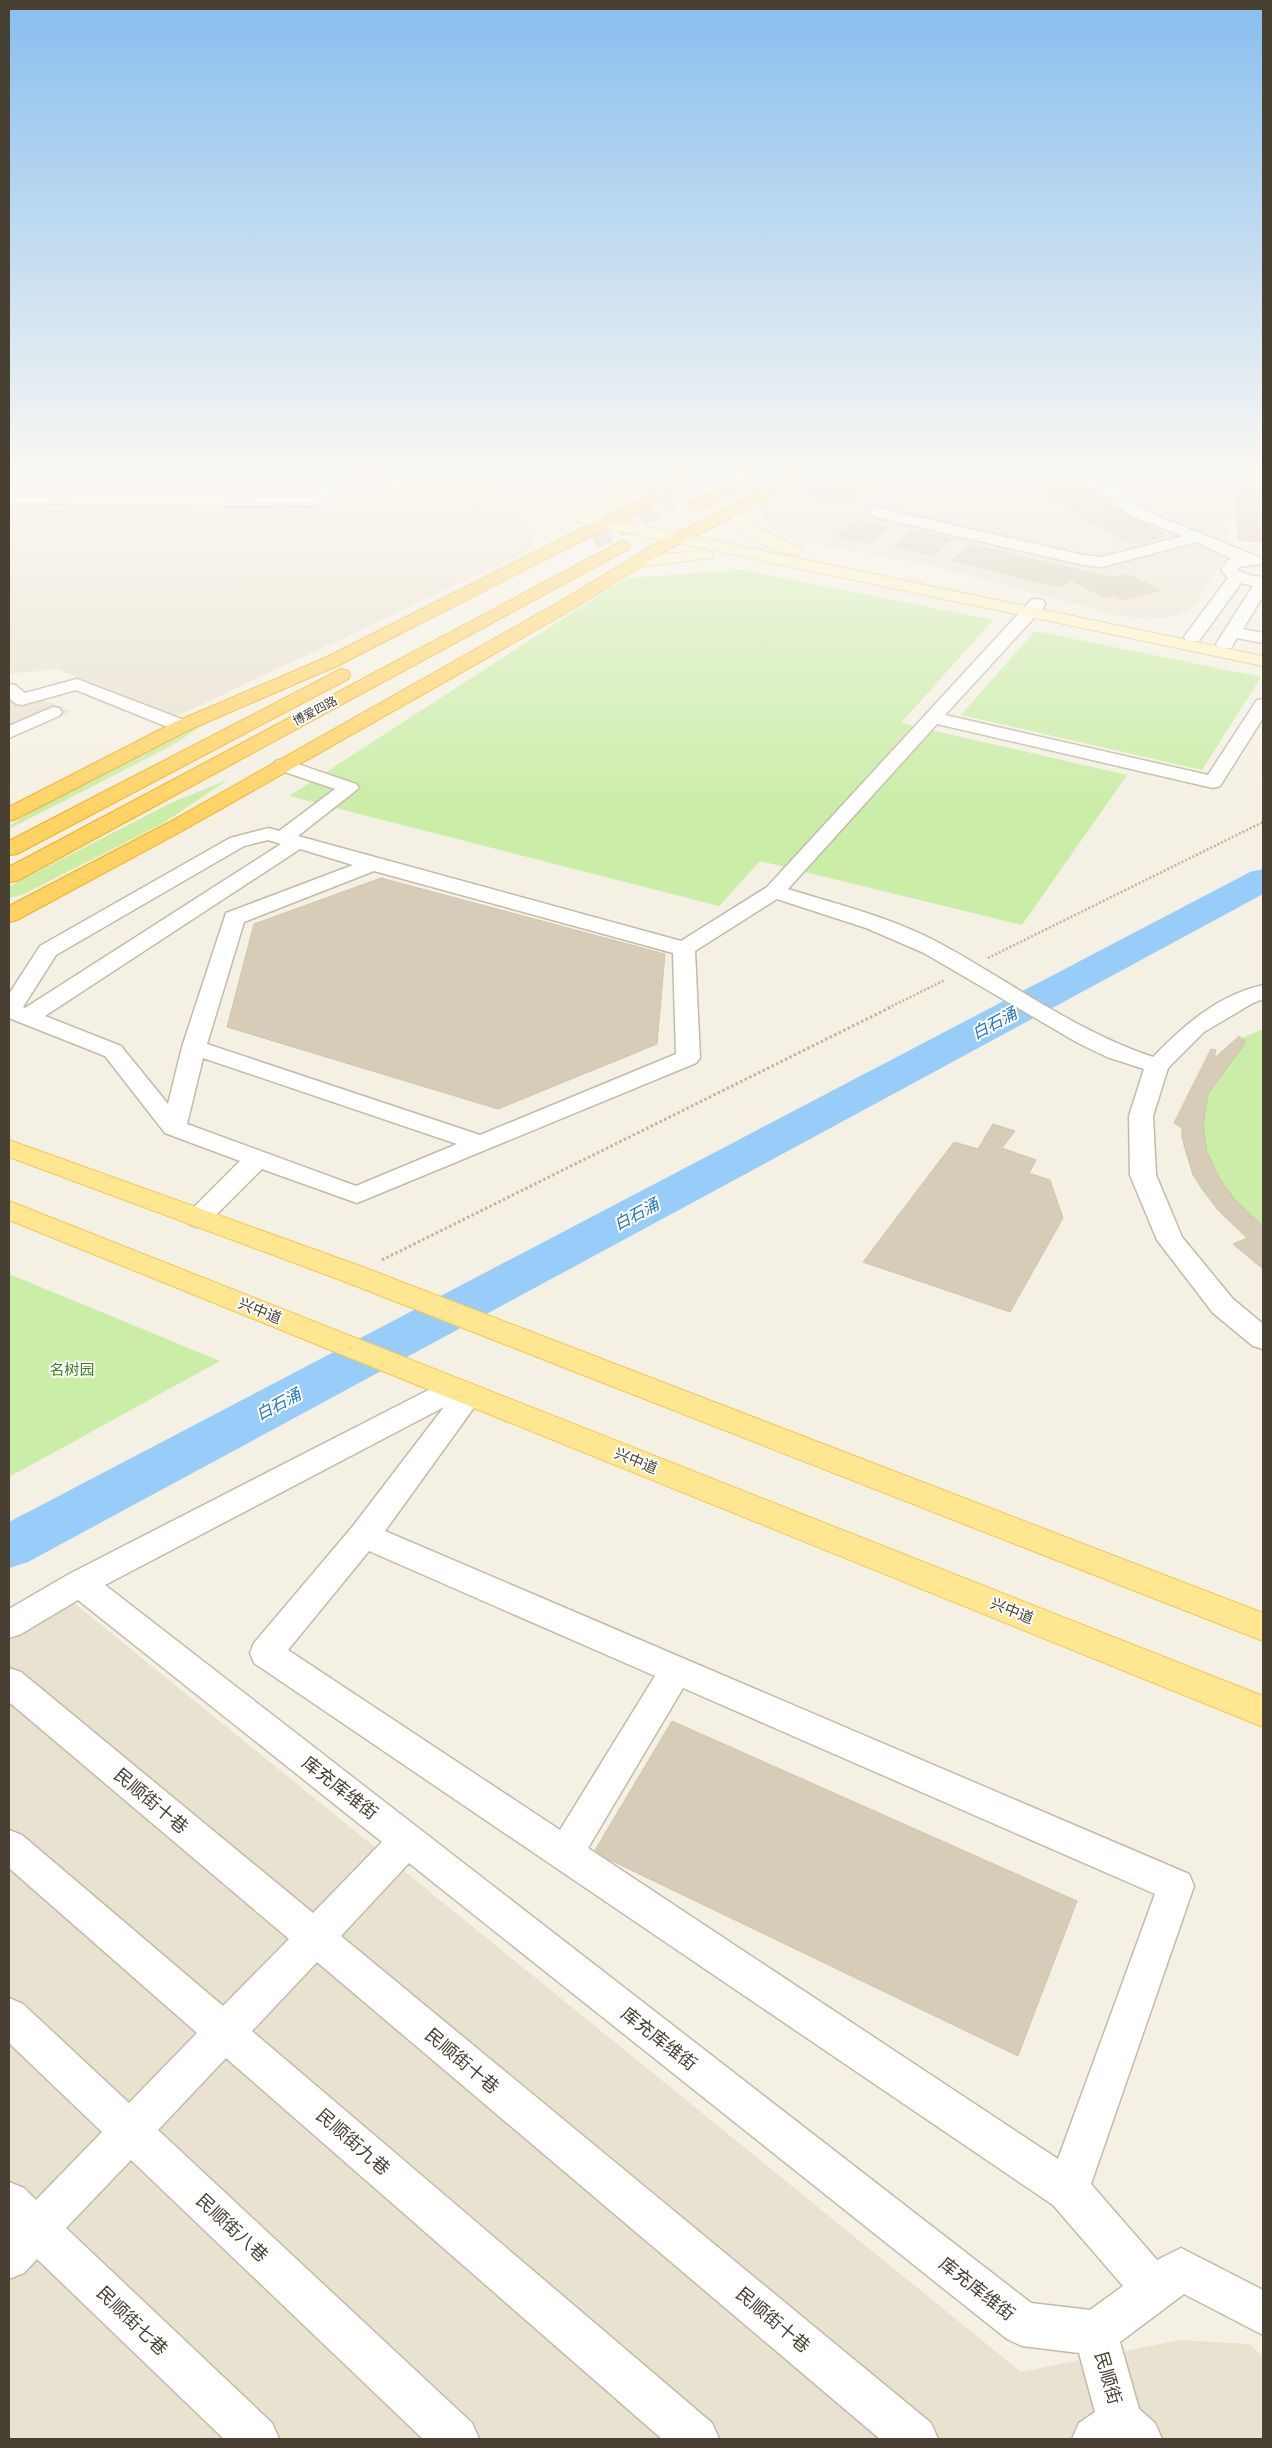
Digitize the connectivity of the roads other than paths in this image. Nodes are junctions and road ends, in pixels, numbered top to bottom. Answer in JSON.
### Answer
{"nodes":[{"id":1,"x":478,"y":586,"type":"edge"},
{"id":2,"x":508,"y":586,"type":"edge"},
{"id":3,"x":547,"y":586,"type":"edge"},
{"id":4,"x":597,"y":586,"type":"edge"},
{"id":5,"x":919,"y":586,"type":"edge"},
{"id":6,"x":942,"y":586,"type":"edge"},
{"id":7,"x":1230,"y":586,"type":"edge"},
{"id":8,"x":1261,"y":586,"type":"edge"},
{"id":9,"x":1033,"y":608,"type":"junction"},
{"id":10,"x":1193,"y":637,"type":"junction"},
{"id":11,"x":1228,"y":638,"type":"junction"},
{"id":12,"x":1263,"y":638,"type":"edge"},
{"id":13,"x":1263,"y":652,"type":"edge"},
{"id":14,"x":333,"y":661,"type":"junction"},
{"id":15,"x":1263,"y":661,"type":"edge"},
{"id":16,"x":423,"y":687,"type":"junction"},
{"id":17,"x":9,"y":689,"type":"edge"},
{"id":18,"x":1263,"y":704,"type":"edge"},
{"id":19,"x":52,"y":712,"type":"dead end"},
{"id":20,"x":933,"y":718,"type":"junction"},
{"id":21,"x":182,"y":726,"type":"junction"},
{"id":22,"x":9,"y":733,"type":"edge"},
{"id":23,"x":244,"y":750,"type":"junction"},
{"id":24,"x":283,"y":764,"type":"junction"},
{"id":25,"x":9,"y":815,"type":"edge"},
{"id":26,"x":9,"y":833,"type":"edge"},
{"id":27,"x":290,"y":840,"type":"junction"},
{"id":28,"x":9,"y":850,"type":"edge"},
{"id":29,"x":373,"y":864,"type":"junction"},
{"id":30,"x":9,"y":876,"type":"edge"},
{"id":31,"x":774,"y":891,"type":"junction"},
{"id":32,"x":9,"y":915,"type":"edge"},
{"id":33,"x":684,"y":949,"type":"junction"},
{"id":34,"x":1263,"y":992,"type":"edge"},
{"id":35,"x":27,"y":1017,"type":"junction"},
{"id":36,"x":194,"y":1047,"type":"junction"},
{"id":37,"x":1157,"y":1066,"type":"junction"},
{"id":38,"x":174,"y":1128,"type":"junction"},
{"id":39,"x":481,"y":1144,"type":"junction"},
{"id":40,"x":9,"y":1148,"type":"edge"},
{"id":41,"x":258,"y":1158,"type":"junction"},
{"id":42,"x":9,"y":1210,"type":"edge"},
{"id":43,"x":198,"y":1218,"type":"junction"},
{"id":44,"x":1263,"y":1339,"type":"edge"},
{"id":45,"x":462,"y":1392,"type":"junction"},
{"id":46,"x":364,"y":1535,"type":"junction"},
{"id":47,"x":80,"y":1583,"type":"junction"},
{"id":48,"x":9,"y":1625,"type":"edge"},
{"id":49,"x":1263,"y":1627,"type":"edge"},
{"id":50,"x":676,"y":1670,"type":"junction"},
{"id":51,"x":9,"y":1682,"type":"edge"},
{"id":52,"x":1263,"y":1712,"type":"edge"},
{"id":53,"x":407,"y":1841,"type":"junction"},
{"id":54,"x":9,"y":1846,"type":"edge"},
{"id":55,"x":564,"y":1853,"type":"junction"},
{"id":56,"x":315,"y":1938,"type":"junction"},
{"id":57,"x":9,"y":2017,"type":"edge"},
{"id":58,"x":225,"y":2032,"type":"junction"},
{"id":59,"x":130,"y":2131,"type":"junction"},
{"id":60,"x":1068,"y":2190,"type":"junction"},
{"id":61,"x":18,"y":2230,"type":"edge"},
{"id":62,"x":1154,"y":2289,"type":"junction"},
{"id":63,"x":1263,"y":2312,"type":"edge"},
{"id":64,"x":1096,"y":2333,"type":"junction"},
{"id":65,"x":1118,"y":2433,"type":"edge"},
{"id":66,"x":256,"y":2439,"type":"edge"},
{"id":67,"x":456,"y":2439,"type":"edge"},
{"id":68,"x":696,"y":2439,"type":"edge"},
{"id":69,"x":915,"y":2439,"type":"edge"}],
"edges":[{"from":1,"to":14,"type":"highway"},
{"from":2,"to":28,"type":"highway","name":"博爱四路"},
{"from":3,"to":23,"type":"highway","name":"博爱四路"},
{"from":4,"to":16,"type":"highway"},
{"from":5,"to":9,"type":"street"},
{"from":6,"to":9,"type":"street"},
{"from":7,"to":10,"type":"street"},
{"from":8,"to":11,"type":"street"},
{"from":9,"to":10,"type":"street"},
{"from":9,"to":15,"type":"street"},
{"from":9,"to":20,"type":"street"},
{"from":10,"to":11,"type":"street"},
{"from":11,"to":12,"type":"street"},
{"from":11,"to":13,"type":"street"},
{"from":14,"to":21,"type":"highway"},
{"from":14,"to":26,"type":"highway"},
{"from":16,"to":23,"type":"highway"},
{"from":16,"to":24,"type":"highway"},
{"from":17,"to":21,"type":"street"},
{"from":18,"to":20,"type":"street"},
{"from":19,"to":22,"type":"street"},
{"from":20,"to":31,"type":"street"},
{"from":21,"to":25,"type":"highway"},
{"from":23,"to":30,"type":"highway","name":"博爱四路"},
{"from":24,"to":27,"type":"street"},
{"from":24,"to":32,"type":"highway"},
{"from":27,"to":29,"type":"street"},
{"from":27,"to":35,"type":"street"},
{"from":27,"to":35,"type":"street"},
{"from":29,"to":33,"type":"street"},
{"from":29,"to":36,"type":"street"},
{"from":31,"to":33,"type":"street"},
{"from":31,"to":37,"type":"street"},
{"from":33,"to":39,"type":"street"},
{"from":34,"to":37,"type":"street"},
{"from":35,"to":38,"type":"street"},
{"from":36,"to":38,"type":"street"},
{"from":36,"to":39,"type":"street"},
{"from":37,"to":44,"type":"street"},
{"from":38,"to":41,"type":"street"},
{"from":39,"to":41,"type":"street"},
{"from":40,"to":43,"type":"main road"},
{"from":41,"to":43,"type":"street"},
{"from":42,"to":45,"type":"main road","name":"兴中道"},
{"from":43,"to":49,"type":"main road"},
{"from":45,"to":46,"type":"street"},
{"from":45,"to":47,"type":"street"},
{"from":45,"to":52,"type":"main road","name":"兴中道"},
{"from":46,"to":50,"type":"street"},
{"from":46,"to":55,"type":"street"},
{"from":47,"to":48,"type":"street"},
{"from":47,"to":53,"type":"street","name":"库充库维街"},
{"from":50,"to":55,"type":"street"},
{"from":50,"to":60,"type":"street"},
{"from":51,"to":56,"type":"street","name":"民顺街十巷"},
{"from":53,"to":56,"type":"street"},
{"from":53,"to":64,"type":"street","name":"库充库维街"},
{"from":54,"to":58,"type":"street","name":"民顺街九巷"},
{"from":55,"to":60,"type":"street"},
{"from":56,"to":58,"type":"street"},
{"from":56,"to":69,"type":"street","name":"民顺街十巷"},
{"from":57,"to":59,"type":"street","name":"民顺街八巷"},
{"from":58,"to":59,"type":"street"},
{"from":58,"to":68,"type":"street","name":"民顺街九巷"},
{"from":59,"to":61,"type":"street"},
{"from":59,"to":67,"type":"street","name":"民顺街八巷"},
{"from":60,"to":62,"type":"street"},
{"from":61,"to":66,"type":"street","name":"民顺街七巷"},
{"from":62,"to":63,"type":"street"},
{"from":62,"to":64,"type":"street"},
{"from":64,"to":65,"type":"street","name":"民顺街"}]}
